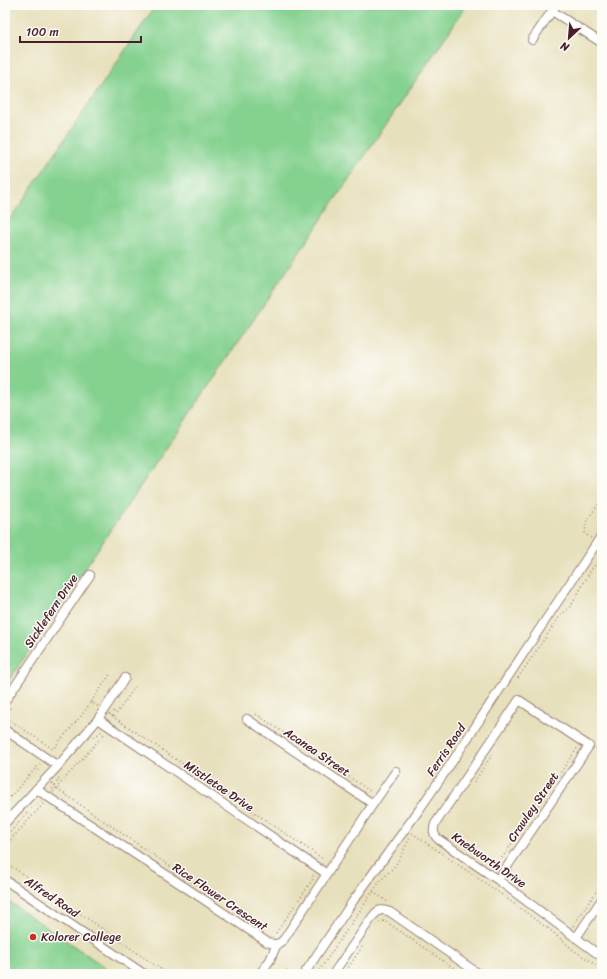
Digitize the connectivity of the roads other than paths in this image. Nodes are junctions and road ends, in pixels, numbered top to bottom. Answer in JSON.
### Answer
{"nodes":[{"id":1,"x":554,"y":8,"type":"edge"},
{"id":2,"x":532,"y":40,"type":"dead end"},
{"id":3,"x":602,"y":43,"type":"edge"},
{"id":4,"x":602,"y":535,"type":"edge"},
{"id":5,"x":90,"y":575,"type":"dead end"},
{"id":6,"x":125,"y":678,"type":"dead end"},
{"id":7,"x":5,"y":700,"type":"edge"},
{"id":8,"x":98,"y":719,"type":"junction"},
{"id":9,"x":247,"y":719,"type":"dead end"},
{"id":10,"x":5,"y":730,"type":"edge"},
{"id":11,"x":588,"y":746,"type":"joint"},
{"id":12,"x":58,"y":766,"type":"junction"},
{"id":13,"x":396,"y":771,"type":"dead end"},
{"id":14,"x":36,"y":789,"type":"junction"},
{"id":15,"x":373,"y":804,"type":"junction"},
{"id":16,"x":5,"y":823,"type":"edge"},
{"id":17,"x":327,"y":874,"type":"junction"},
{"id":18,"x":5,"y":880,"type":"edge"},
{"id":19,"x":498,"y":880,"type":"junction"},
{"id":20,"x":602,"y":899,"type":"edge"},
{"id":21,"x":576,"y":938,"type":"junction"},
{"id":22,"x":277,"y":944,"type":"junction"},
{"id":23,"x":602,"y":957,"type":"edge"},
{"id":24,"x":144,"y":974,"type":"edge"},
{"id":25,"x":260,"y":974,"type":"edge"},
{"id":26,"x":304,"y":974,"type":"edge"},
{"id":27,"x":334,"y":974,"type":"edge"},
{"id":28,"x":479,"y":974,"type":"edge"}],
"edges":[{"from":1,"to":2,"type":"street"},
{"from":1,"to":3,"type":"street"},
{"from":4,"to":26,"type":"street","name":"Ferris Road"},
{"from":5,"to":7,"type":"street","name":"Sicklefern Drive"},
{"from":6,"to":8,"type":"street"},
{"from":8,"to":12,"type":"street"},
{"from":8,"to":17,"type":"street","name":"Mistletoe Drive"},
{"from":9,"to":15,"type":"street","name":"Acanea Street"},
{"from":10,"to":12,"type":"street"},
{"from":11,"to":19,"type":"street","name":"Crawley Street"},
{"from":11,"to":19,"type":"street","name":"Knebworth Drive"},
{"from":12,"to":14,"type":"street"},
{"from":13,"to":15,"type":"street","name":"Rice Flower Crescent"},
{"from":14,"to":16,"type":"street"},
{"from":14,"to":22,"type":"street","name":"Rice Flower Crescent"},
{"from":15,"to":17,"type":"street","name":"Rice Flower Crescent"},
{"from":17,"to":22,"type":"street","name":"Rice Flower Crescent"},
{"from":18,"to":24,"type":"street","name":"Alfred Road"},
{"from":19,"to":21,"type":"street","name":"Knebworth Drive"},
{"from":20,"to":21,"type":"street"},
{"from":21,"to":23,"type":"street","name":"Knebworth Drive"},
{"from":22,"to":25,"type":"street"},
{"from":27,"to":28,"type":"street"}]}
